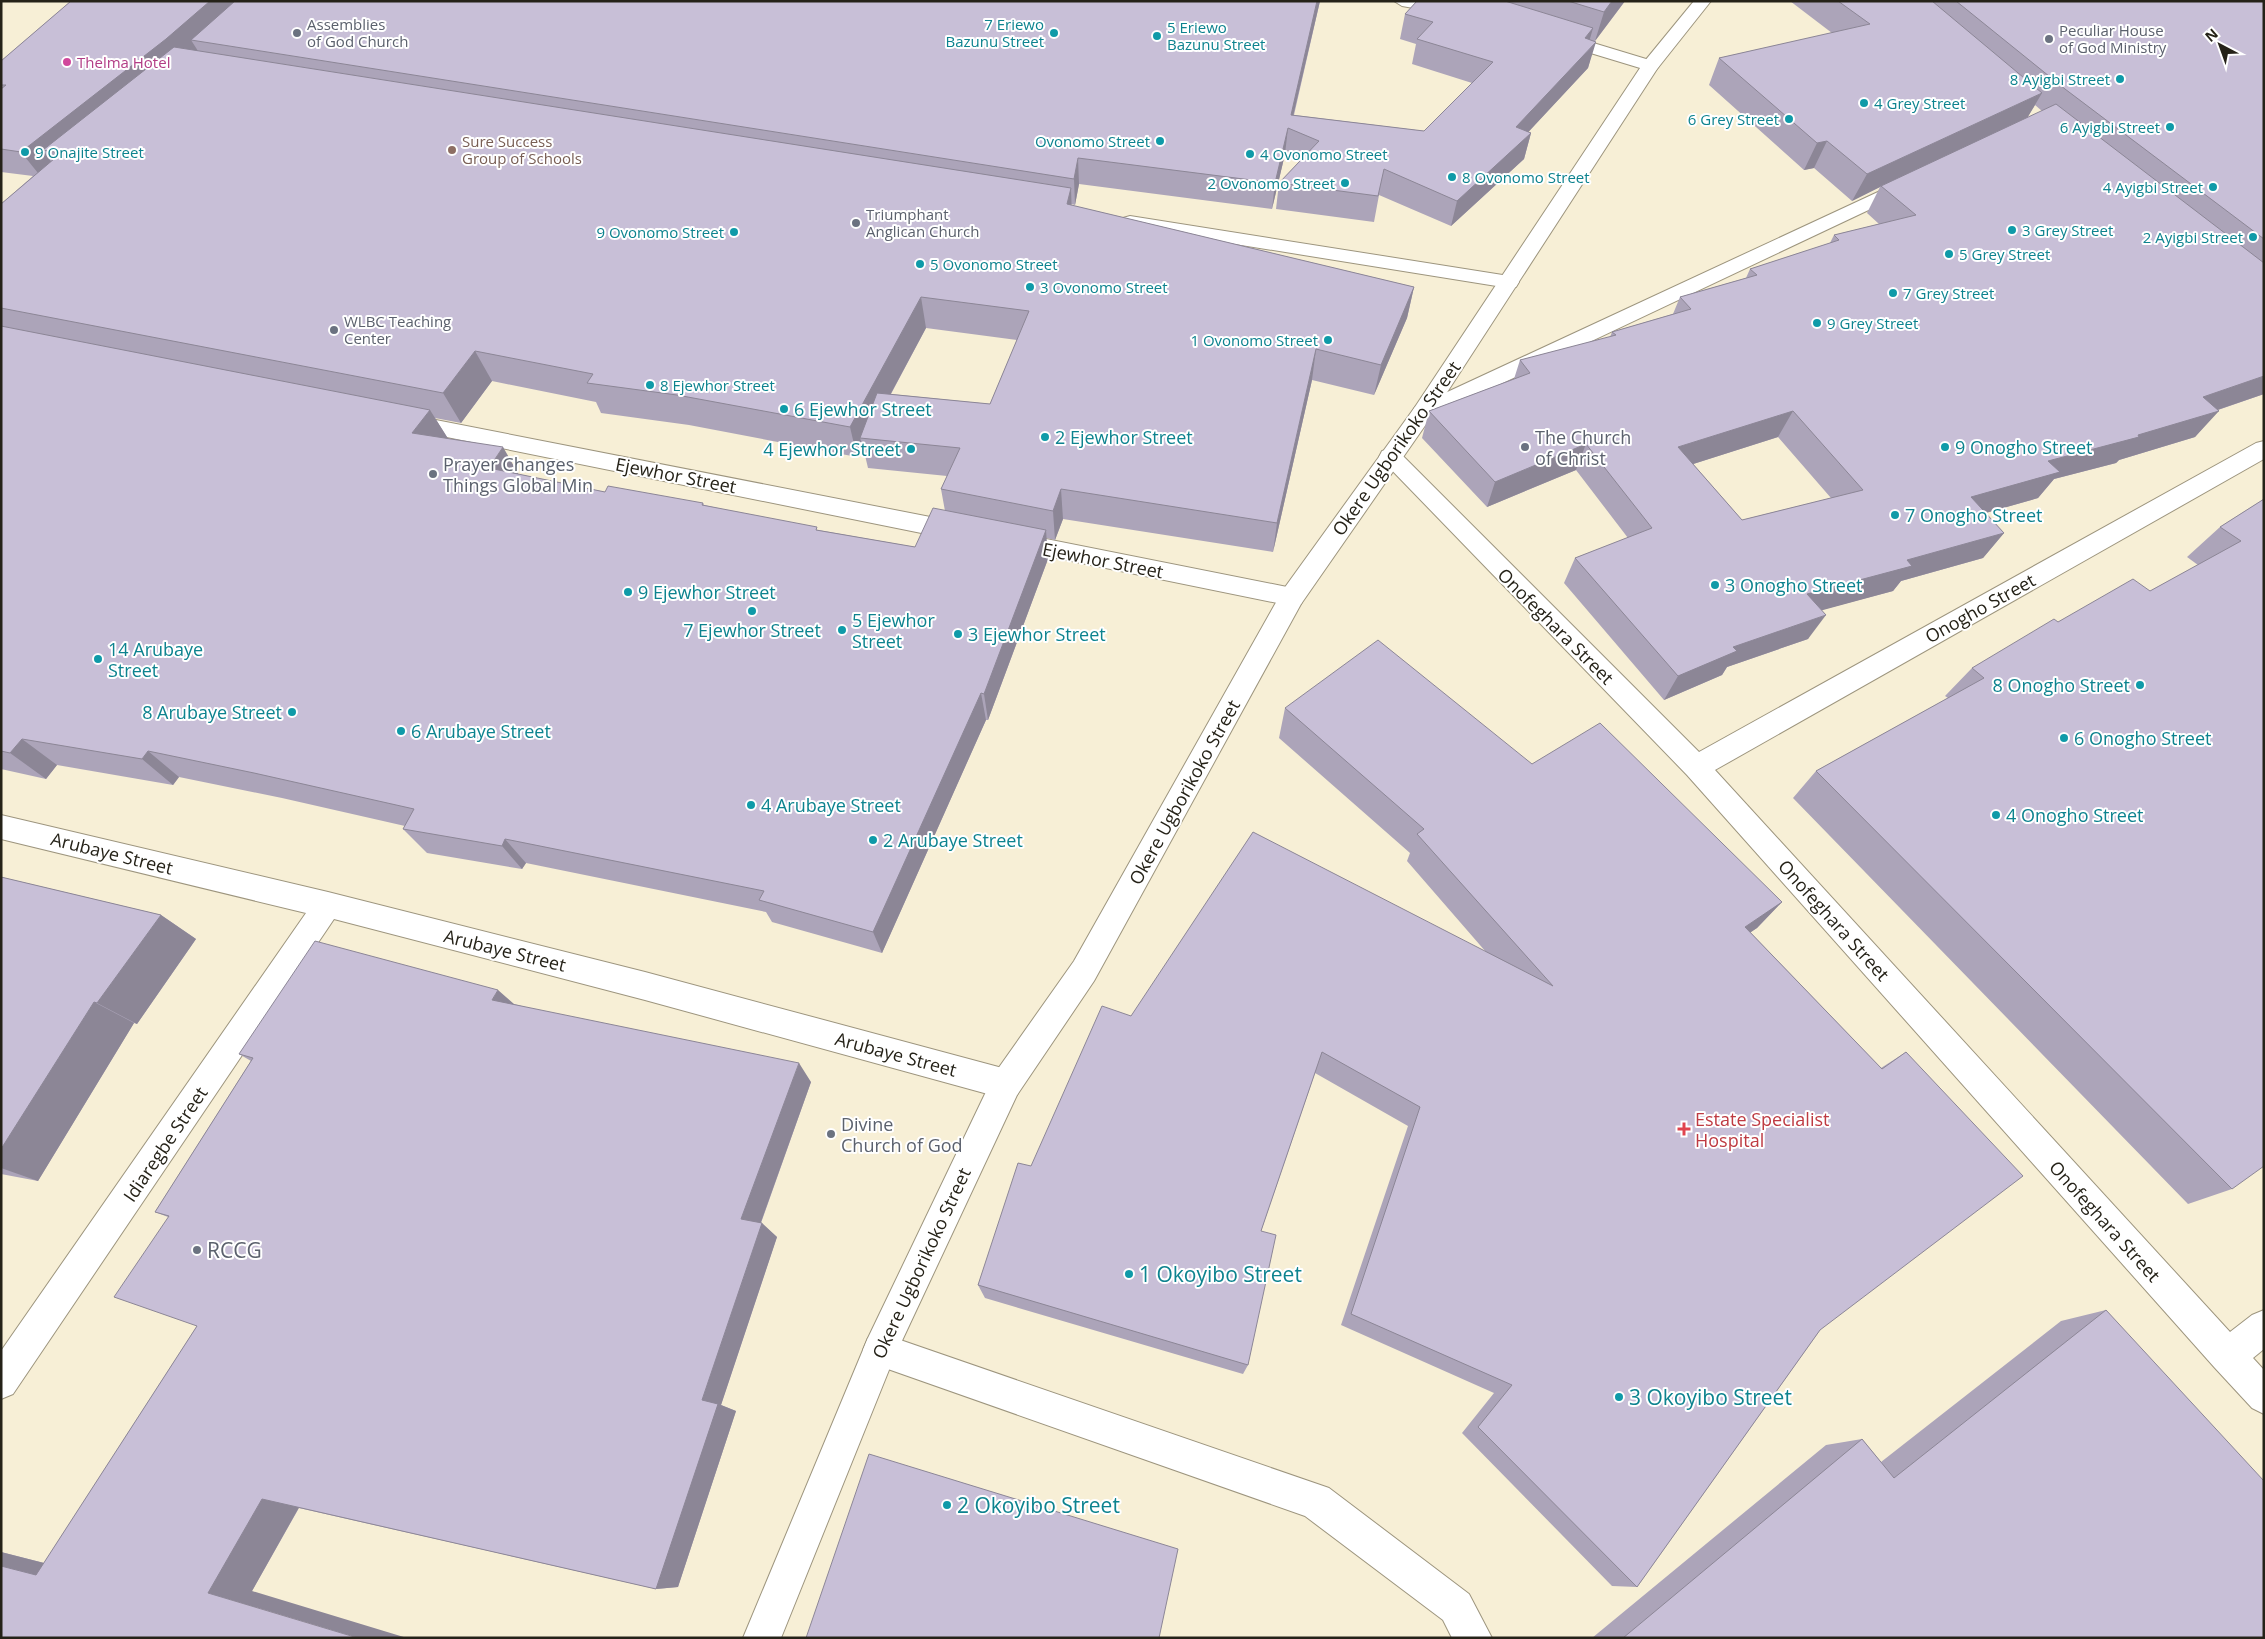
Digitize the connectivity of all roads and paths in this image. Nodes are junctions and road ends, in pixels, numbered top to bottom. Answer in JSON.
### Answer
{"nodes":[{"id":1,"x":1402,"y":1,"type":"edge"},
{"id":2,"x":1704,"y":1,"type":"edge"},
{"id":3,"x":1468,"y":12,"type":"edge"},
{"id":4,"x":1541,"y":32,"type":"edge"},
{"id":5,"x":1650,"y":66,"type":"junction"},
{"id":6,"x":1925,"y":176,"type":"edge"},
{"id":7,"x":1114,"y":220,"type":"edge"},
{"id":8,"x":1509,"y":282,"type":"junction"},
{"id":9,"x":1423,"y":412,"type":"junction"},
{"id":10,"x":383,"y":417,"type":"edge"},
{"id":11,"x":2264,"y":449,"type":"edge"},
{"id":12,"x":1390,"y":457,"type":"junction"},
{"id":13,"x":1292,"y":597,"type":"junction"},
{"id":14,"x":1696,"y":767,"type":"junction"},
{"id":15,"x":1,"y":827,"type":"edge"},
{"id":16,"x":328,"y":905,"type":"junction"},
{"id":17,"x":1006,"y":1084,"type":"junction"},
{"id":18,"x":2264,"y":1327,"type":"edge"},
{"id":19,"x":880,"y":1350,"type":"junction"},
{"id":20,"x":2227,"y":1356,"type":"junction"},
{"id":21,"x":1,"y":1382,"type":"edge"},
{"id":22,"x":2264,"y":1396,"type":"edge"},
{"id":23,"x":762,"y":1638,"type":"edge"},
{"id":24,"x":1473,"y":1638,"type":"edge"}],
"edges":[{"from":1,"to":3,"type":"street"},
{"from":2,"to":5,"type":"street","name":"Okere Ugborikoko Street"},
{"from":4,"to":5,"type":"street"},
{"from":5,"to":8,"type":"street","name":"Okere Ugborikoko Street"},
{"from":6,"to":9,"type":"street"},
{"from":7,"to":8,"type":"street"},
{"from":8,"to":9,"type":"street","name":"Okere Ugborikoko Street"},
{"from":9,"to":12,"type":"street","name":"Okere Ugborikoko Street"},
{"from":10,"to":13,"type":"street","name":"Ejewhor Street"},
{"from":11,"to":14,"type":"street","name":"Onogho Street"},
{"from":12,"to":13,"type":"street","name":"Okere Ugborikoko Street"},
{"from":12,"to":14,"type":"street","name":"Onofeghara Street"},
{"from":13,"to":17,"type":"street","name":"Okere Ugborikoko Street"},
{"from":14,"to":20,"type":"street","name":"Onofeghara Street"},
{"from":15,"to":16,"type":"street","name":"Arubaye Street"},
{"from":16,"to":17,"type":"street","name":"Arubaye Street"},
{"from":16,"to":21,"type":"street","name":"Idiaregbe Street"},
{"from":17,"to":19,"type":"street","name":"Okere Ugborikoko Street"},
{"from":18,"to":20,"type":"street"},
{"from":19,"to":23,"type":"street","name":"Okere Ugborikoko Street"},
{"from":19,"to":24,"type":"street"},
{"from":20,"to":22,"type":"street","name":"Onofeghara Street"}]}
